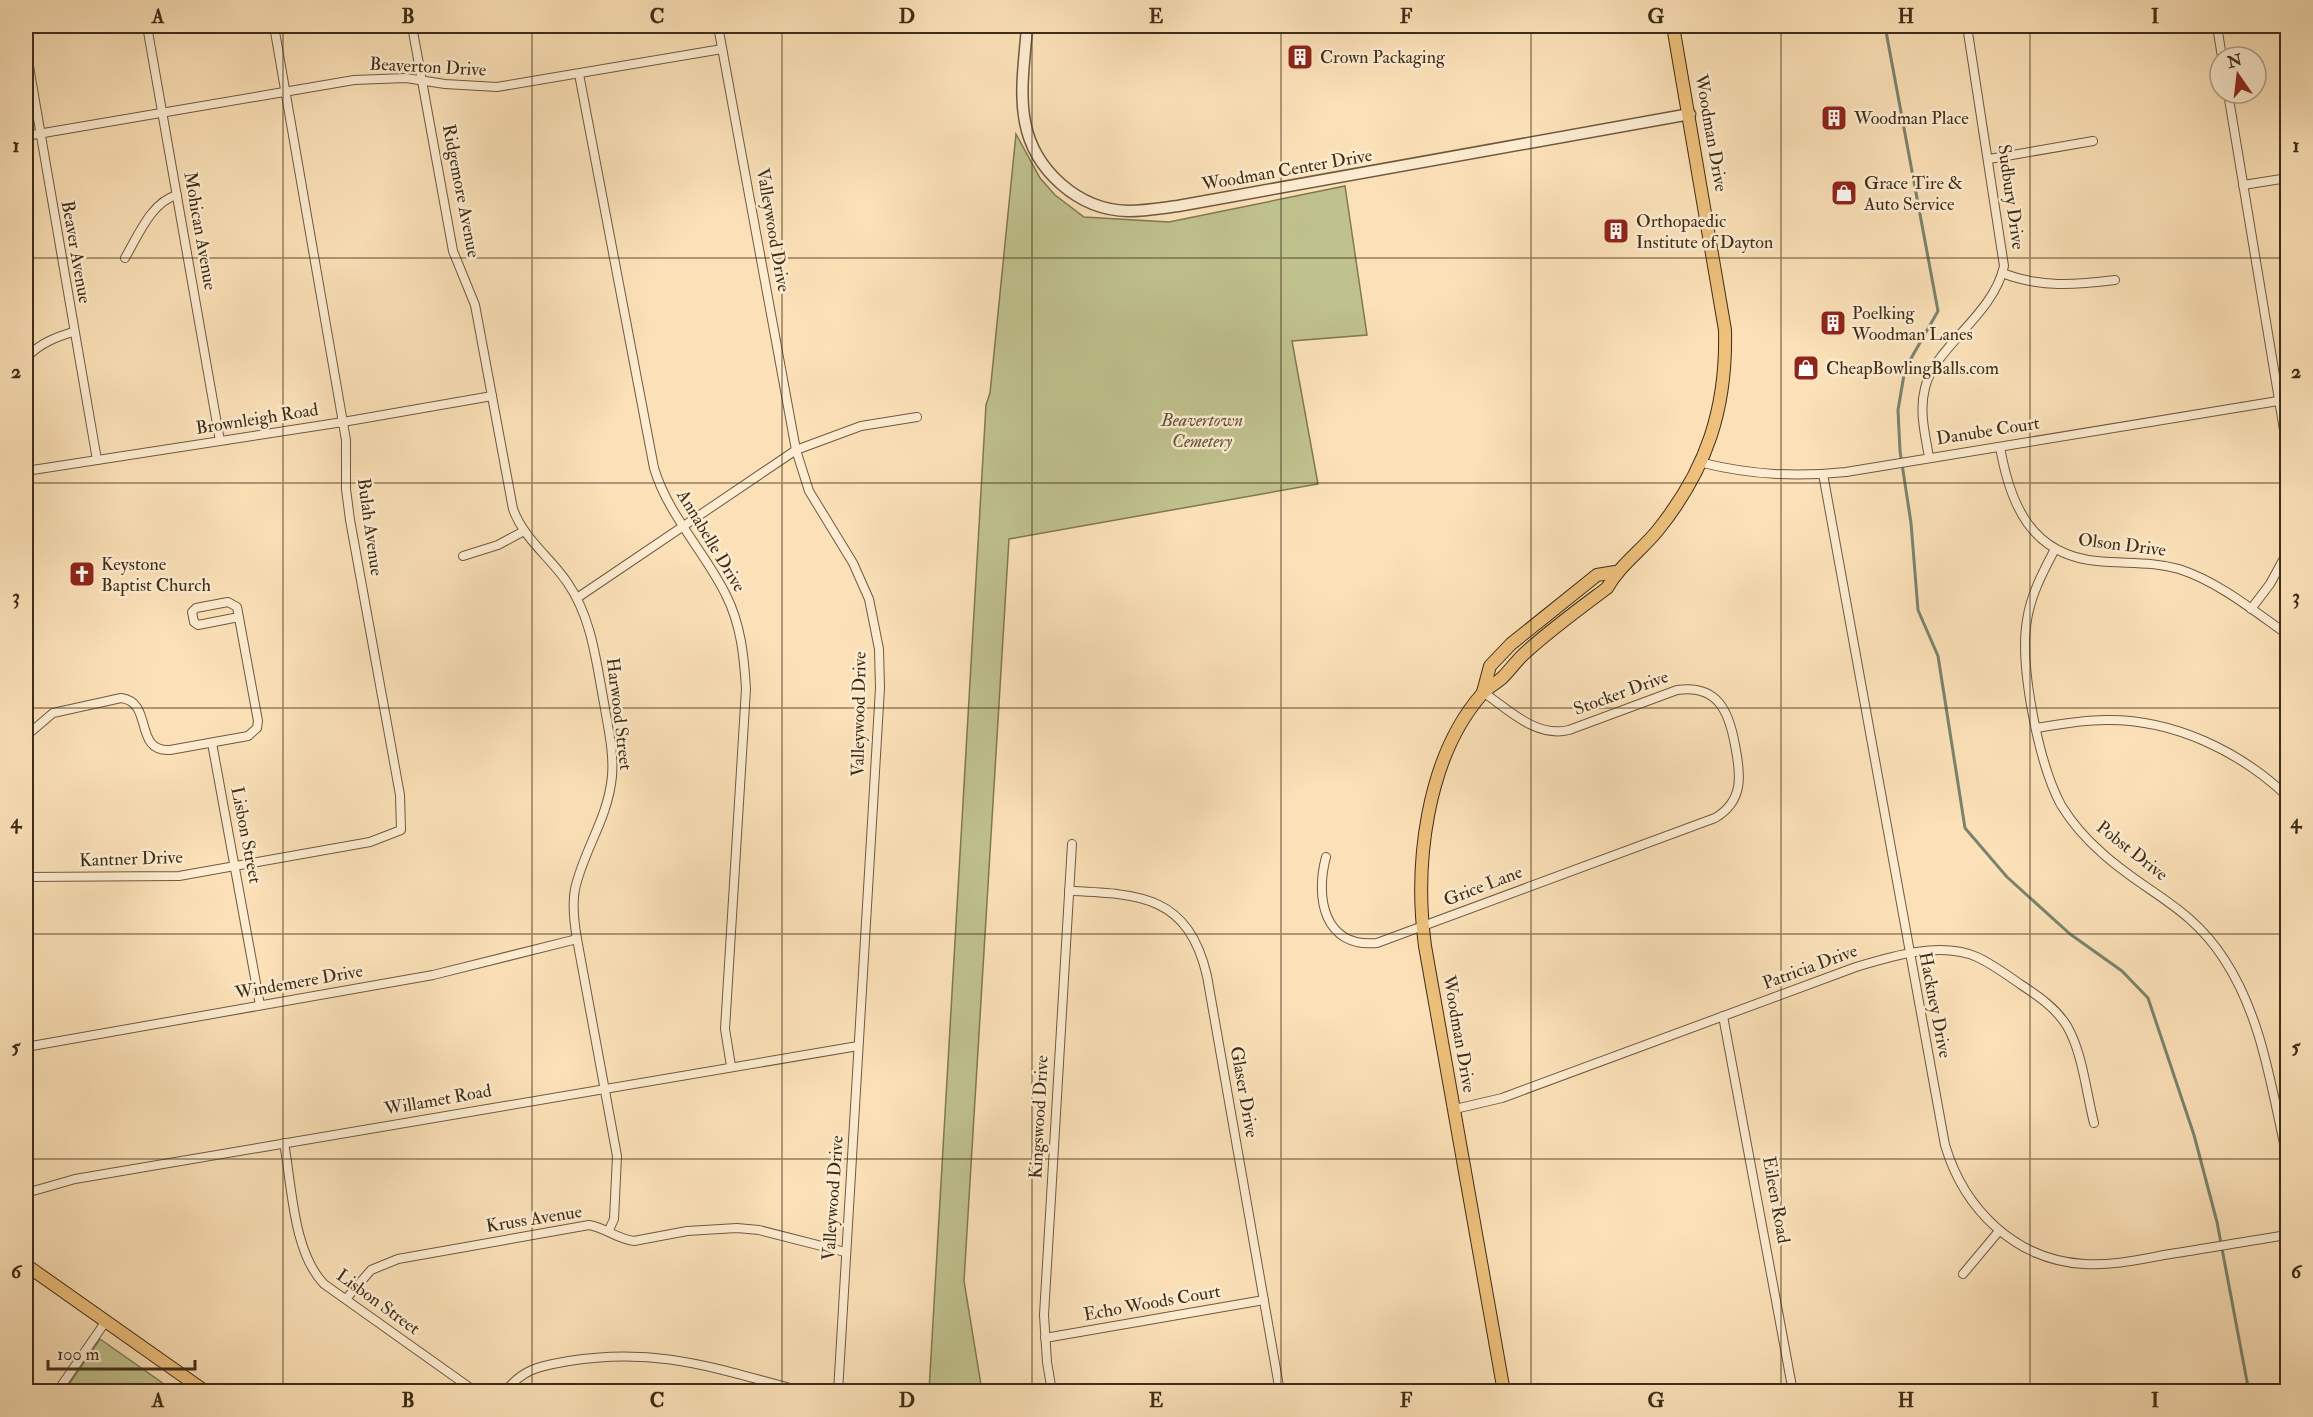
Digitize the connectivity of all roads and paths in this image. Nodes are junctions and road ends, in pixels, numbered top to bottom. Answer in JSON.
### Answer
{"nodes":[{"id":1,"x":147,"y":26,"type":"edge"},
{"id":2,"x":274,"y":26,"type":"edge"},
{"id":3,"x":412,"y":26,"type":"edge"},
{"id":4,"x":718,"y":26,"type":"edge"},
{"id":5,"x":1027,"y":26,"type":"edge"},
{"id":6,"x":1673,"y":26,"type":"edge"},
{"id":7,"x":1981,"y":26,"type":"edge"},
{"id":8,"x":2217,"y":26,"type":"edge"},
{"id":9,"x":1967,"y":27,"type":"edge"},
{"id":10,"x":2220,"y":45,"type":"edge"},
{"id":11,"x":26,"y":49,"type":"edge"},
{"id":12,"x":722,"y":49,"type":"junction"},
{"id":13,"x":579,"y":74,"type":"junction"},
{"id":14,"x":421,"y":80,"type":"junction"},
{"id":15,"x":286,"y":91,"type":"junction"},
{"id":16,"x":2230,"y":105,"type":"edge"},
{"id":17,"x":163,"y":113,"type":"junction"},
{"id":18,"x":1690,"y":114,"type":"junction"},
{"id":19,"x":40,"y":134,"type":"junction"},
{"id":20,"x":26,"y":136,"type":"edge"},
{"id":21,"x":2093,"y":141,"type":"dead end"},
{"id":22,"x":1989,"y":159,"type":"junction"},
{"id":23,"x":2288,"y":178,"type":"edge"},
{"id":24,"x":2243,"y":185,"type":"junction"},
{"id":25,"x":177,"y":195,"type":"junction"},
{"id":26,"x":125,"y":258,"type":"dead end"},
{"id":27,"x":2002,"y":273,"type":"junction"},
{"id":28,"x":2115,"y":280,"type":"dead end"},
{"id":29,"x":73,"y":332,"type":"junction"},
{"id":30,"x":28,"y":356,"type":"dead end"},
{"id":31,"x":492,"y":396,"type":"junction"},
{"id":32,"x":2278,"y":401,"type":"junction"},
{"id":33,"x":917,"y":417,"type":"dead end"},
{"id":34,"x":343,"y":422,"type":"junction"},
{"id":35,"x":220,"y":441,"type":"junction"},
{"id":36,"x":2000,"y":447,"type":"junction"},
{"id":37,"x":796,"y":450,"type":"junction"},
{"id":38,"x":2288,"y":454,"type":"edge"},
{"id":39,"x":1929,"y":457,"type":"junction"},
{"id":40,"x":97,"y":460,"type":"junction"},
{"id":41,"x":1703,"y":462,"type":"junction"},
{"id":42,"x":26,"y":471,"type":"edge"},
{"id":43,"x":1823,"y":474,"type":"junction"},
{"id":44,"x":685,"y":527,"type":"junction"},
{"id":45,"x":524,"y":531,"type":"junction"},
{"id":46,"x":2055,"y":549,"type":"junction"},
{"id":47,"x":2288,"y":550,"type":"edge"},
{"id":48,"x":463,"y":556,"type":"dead end"},
{"id":49,"x":577,"y":598,"type":"junction"},
{"id":50,"x":2251,"y":609,"type":"junction"},
{"id":51,"x":239,"y":617,"type":"junction"},
{"id":52,"x":2288,"y":635,"type":"edge"},
{"id":53,"x":1483,"y":692,"type":"junction"},
{"id":54,"x":2037,"y":728,"type":"junction"},
{"id":55,"x":26,"y":736,"type":"edge"},
{"id":56,"x":212,"y":743,"type":"junction"},
{"id":57,"x":2288,"y":797,"type":"edge"},
{"id":58,"x":1714,"y":818,"type":"joint"},
{"id":59,"x":1072,"y":844,"type":"dead end"},
{"id":60,"x":1326,"y":857,"type":"dead end"},
{"id":61,"x":236,"y":866,"type":"junction"},
{"id":62,"x":26,"y":877,"type":"edge"},
{"id":63,"x":1069,"y":891,"type":"junction"},
{"id":64,"x":1422,"y":927,"type":"junction"},
{"id":65,"x":577,"y":939,"type":"junction"},
{"id":66,"x":1909,"y":954,"type":"junction"},
{"id":67,"x":260,"y":1005,"type":"junction"},
{"id":68,"x":1723,"y":1016,"type":"junction"},
{"id":69,"x":858,"y":1046,"type":"junction"},
{"id":70,"x":26,"y":1047,"type":"edge"},
{"id":71,"x":731,"y":1066,"type":"junction"},
{"id":72,"x":605,"y":1088,"type":"junction"},
{"id":73,"x":1455,"y":1109,"type":"junction"},
{"id":74,"x":2094,"y":1123,"type":"dead end"},
{"id":75,"x":284,"y":1143,"type":"junction"},
{"id":76,"x":2288,"y":1161,"type":"edge"},
{"id":77,"x":26,"y":1193,"type":"edge"},
{"id":78,"x":609,"y":1230,"type":"junction"},
{"id":79,"x":1999,"y":1231,"type":"junction"},
{"id":80,"x":2288,"y":1235,"type":"edge"},
{"id":81,"x":845,"y":1252,"type":"junction"},
{"id":82,"x":26,"y":1265,"type":"edge"},
{"id":83,"x":1962,"y":1274,"type":"dead end"},
{"id":84,"x":346,"y":1299,"type":"junction"},
{"id":85,"x":1264,"y":1300,"type":"junction"},
{"id":86,"x":106,"y":1321,"type":"junction"},
{"id":87,"x":1045,"y":1338,"type":"junction"},
{"id":88,"x":57,"y":1392,"type":"edge"},
{"id":89,"x":206,"y":1392,"type":"edge"},
{"id":90,"x":476,"y":1392,"type":"edge"},
{"id":91,"x":505,"y":1392,"type":"edge"},
{"id":92,"x":805,"y":1392,"type":"edge"},
{"id":93,"x":838,"y":1392,"type":"edge"},
{"id":94,"x":1052,"y":1392,"type":"edge"},
{"id":95,"x":1280,"y":1392,"type":"edge"},
{"id":96,"x":1504,"y":1392,"type":"edge"},
{"id":97,"x":1793,"y":1392,"type":"edge"}],
"edges":[{"from":1,"to":17,"type":"street","name":"Mohican Avenue"},
{"from":2,"to":15,"type":"street","name":"Bulah Avenue"},
{"from":3,"to":14,"type":"street","name":"Ridgemore Avenue"},
{"from":4,"to":12,"type":"street","name":"Valleywood Drive"},
{"from":5,"to":18,"type":"street","name":"Woodman Center Drive"},
{"from":6,"to":18,"type":"main road","name":"Woodman Drive"},
{"from":7,"to":9,"type":"street"},
{"from":8,"to":10,"type":"street"},
{"from":9,"to":22,"type":"street","name":"Sudbury Drive"},
{"from":11,"to":19,"type":"street","name":"Beaver Avenue"},
{"from":12,"to":13,"type":"street","name":"Beaverton Drive"},
{"from":12,"to":37,"type":"street","name":"Valleywood Drive"},
{"from":13,"to":14,"type":"street","name":"Beaverton Drive"},
{"from":13,"to":44,"type":"street","name":"Annabelle Drive"},
{"from":14,"to":15,"type":"street","name":"Beaverton Drive"},
{"from":14,"to":31,"type":"street","name":"Ridgemore Avenue"},
{"from":15,"to":17,"type":"street","name":"Beaverton Drive"},
{"from":15,"to":34,"type":"street","name":"Bulah Avenue"},
{"from":16,"to":24,"type":"street"},
{"from":17,"to":19,"type":"street","name":"Beaverton Drive"},
{"from":17,"to":25,"type":"street","name":"Mohican Avenue"},
{"from":18,"to":41,"type":"main road","name":"Woodman Drive"},
{"from":19,"to":20,"type":"street","name":"Beaverton Drive"},
{"from":19,"to":29,"type":"street","name":"Beaver Avenue"},
{"from":21,"to":22,"type":"street"},
{"from":22,"to":27,"type":"street","name":"Sudbury Drive"},
{"from":23,"to":24,"type":"street"},
{"from":24,"to":32,"type":"street"},
{"from":25,"to":26,"type":"street"},
{"from":25,"to":35,"type":"street","name":"Mohican Avenue"},
{"from":27,"to":28,"type":"street"},
{"from":27,"to":39,"type":"street","name":"Sudbury Drive"},
{"from":29,"to":30,"type":"street"},
{"from":29,"to":40,"type":"street","name":"Beaver Avenue"},
{"from":31,"to":34,"type":"street","name":"Brownleigh Road"},
{"from":31,"to":45,"type":"street","name":"Harwood Street"},
{"from":32,"to":36,"type":"street","name":"Danube Court"},
{"from":32,"to":38,"type":"street"},
{"from":33,"to":37,"type":"street"},
{"from":34,"to":35,"type":"street","name":"Brownleigh Road"},
{"from":34,"to":61,"type":"street","name":"Bulah Avenue"},
{"from":35,"to":40,"type":"street","name":"Brownleigh Road"},
{"from":36,"to":39,"type":"street","name":"Danube Court"},
{"from":36,"to":46,"type":"street","name":"Olson Drive"},
{"from":37,"to":44,"type":"street"},
{"from":37,"to":69,"type":"street","name":"Valleywood Drive"},
{"from":39,"to":43,"type":"street","name":"Danube Court"},
{"from":40,"to":42,"type":"street","name":"Brownleigh Road"},
{"from":41,"to":43,"type":"street","name":"Danube Court"},
{"from":41,"to":53,"type":"main road","name":"Woodman Drive"},
{"from":43,"to":66,"type":"street","name":"Hackney Drive"},
{"from":44,"to":49,"type":"street"},
{"from":44,"to":71,"type":"street","name":"Annabelle Drive"},
{"from":45,"to":48,"type":"street"},
{"from":45,"to":49,"type":"street","name":"Harwood Street"},
{"from":46,"to":50,"type":"street","name":"Olson Drive"},
{"from":46,"to":54,"type":"street","name":"Pobst Drive"},
{"from":47,"to":50,"type":"street"},
{"from":49,"to":65,"type":"street","name":"Harwood Street"},
{"from":50,"to":52,"type":"street","name":"Olson Drive"},
{"from":51,"to":51,"type":"street"},
{"from":51,"to":56,"type":"street"},
{"from":53,"to":58,"type":"street","name":"Stocker Drive"},
{"from":53,"to":64,"type":"main road","name":"Woodman Drive"},
{"from":54,"to":57,"type":"street"},
{"from":54,"to":76,"type":"street","name":"Pobst Drive"},
{"from":55,"to":56,"type":"street"},
{"from":56,"to":61,"type":"street","name":"Lisbon Street"},
{"from":58,"to":64,"type":"street","name":"Grice Lane"},
{"from":59,"to":63,"type":"street","name":"Kingswood Drive"},
{"from":60,"to":64,"type":"street","name":"Grice Lane"},
{"from":61,"to":62,"type":"street","name":"Kantner Drive"},
{"from":61,"to":67,"type":"street","name":"Lisbon Street"},
{"from":63,"to":85,"type":"street","name":"Glaser Drive"},
{"from":63,"to":87,"type":"street","name":"Kingswood Drive"},
{"from":64,"to":73,"type":"main road","name":"Woodman Drive"},
{"from":65,"to":67,"type":"street","name":"Windemere Drive"},
{"from":65,"to":72,"type":"street","name":"Harwood Street"},
{"from":66,"to":68,"type":"street","name":"Patricia Drive"},
{"from":66,"to":74,"type":"street","name":"Patricia Drive"},
{"from":66,"to":79,"type":"street","name":"Hackney Drive"},
{"from":67,"to":70,"type":"street","name":"Windemere Drive"},
{"from":68,"to":73,"type":"street","name":"Patricia Drive"},
{"from":68,"to":97,"type":"street","name":"Eileen Road"},
{"from":69,"to":71,"type":"street","name":"Willamet Road"},
{"from":69,"to":81,"type":"street","name":"Valleywood Drive"},
{"from":71,"to":72,"type":"street","name":"Willamet Road"},
{"from":72,"to":75,"type":"street","name":"Willamet Road"},
{"from":72,"to":78,"type":"street","name":"Harwood Street"},
{"from":73,"to":96,"type":"main road","name":"Woodman Drive"},
{"from":75,"to":77,"type":"street","name":"Willamet Road"},
{"from":75,"to":84,"type":"street","name":"Lisbon Street"},
{"from":78,"to":81,"type":"street","name":"Kruss Avenue"},
{"from":78,"to":84,"type":"street","name":"Kruss Avenue"},
{"from":79,"to":80,"type":"street","name":"Hackney Drive"},
{"from":79,"to":83,"type":"street"},
{"from":81,"to":93,"type":"street","name":"Valleywood Drive"},
{"from":82,"to":86,"type":"main road"},
{"from":84,"to":90,"type":"street","name":"Lisbon Street"},
{"from":85,"to":87,"type":"street","name":"Echo Woods Court"},
{"from":85,"to":95,"type":"street","name":"Glaser Drive"},
{"from":86,"to":88,"type":"street"},
{"from":86,"to":89,"type":"main road"},
{"from":87,"to":94,"type":"street","name":"Kingswood Drive"},
{"from":91,"to":92,"type":"street"}]}
